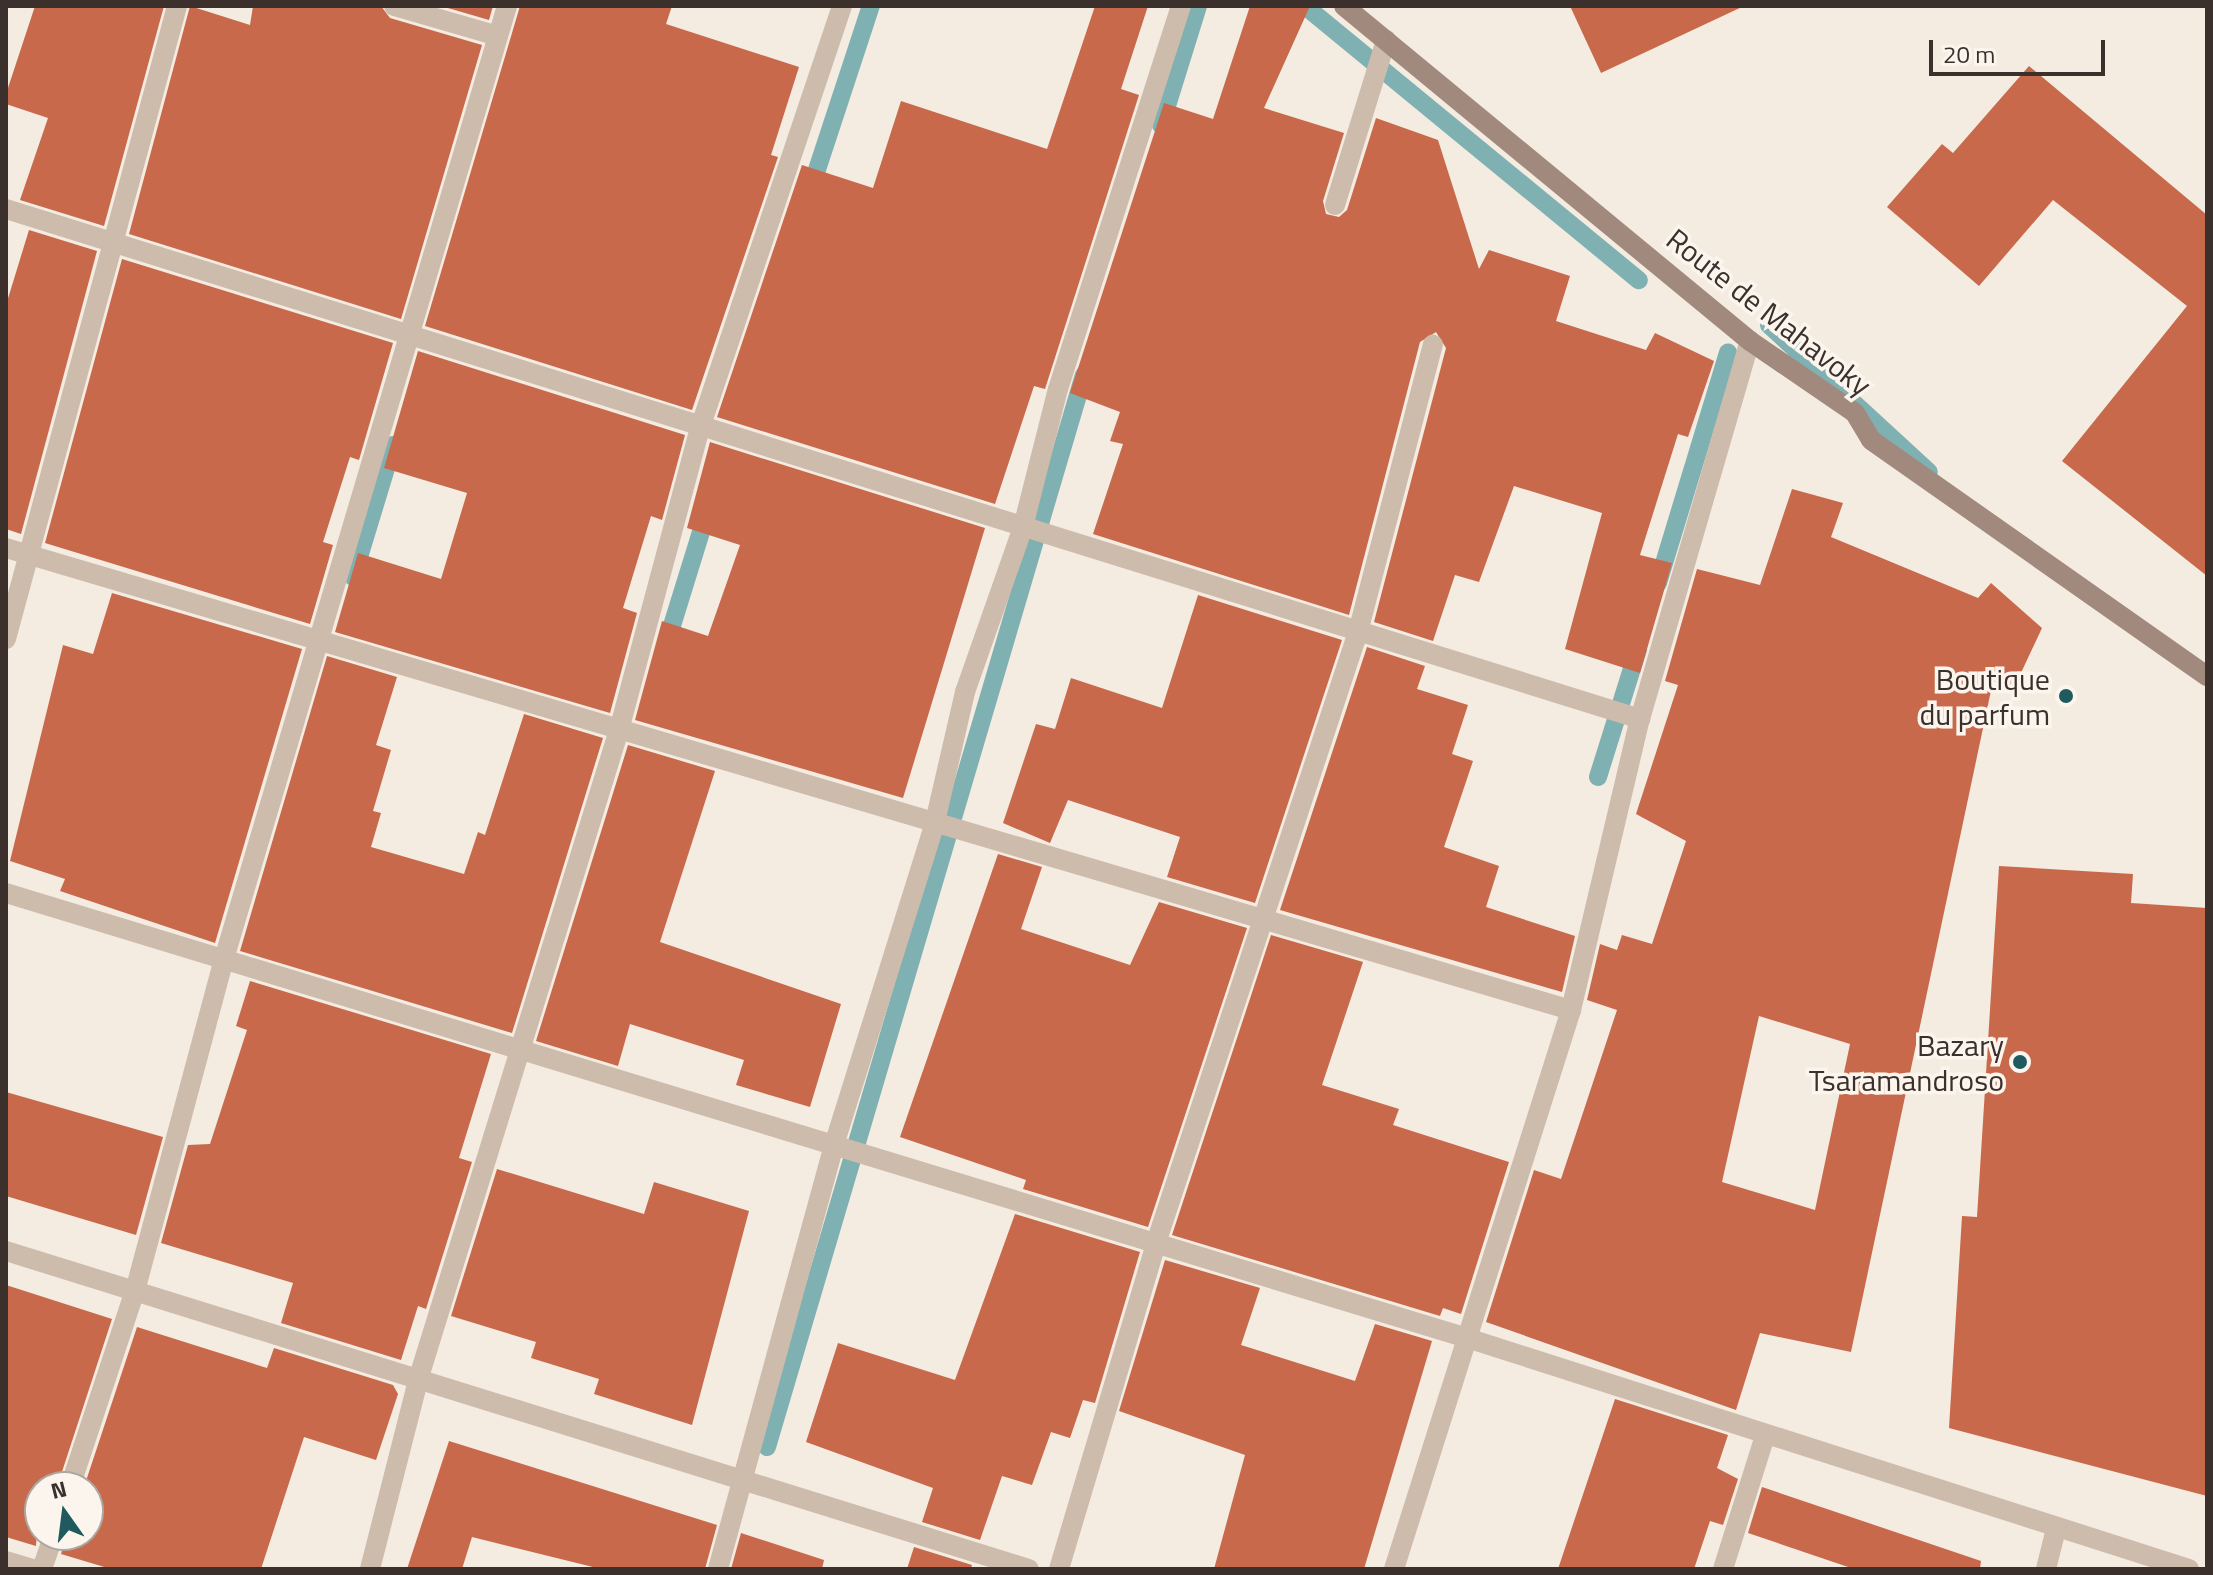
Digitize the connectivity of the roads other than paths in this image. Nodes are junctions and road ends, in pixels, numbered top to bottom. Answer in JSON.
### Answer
{"nodes":[{"id":1,"x":177,"y":6,"type":"edge"},
{"id":2,"x":394,"y":6,"type":"edge"},
{"id":3,"x":507,"y":6,"type":"edge"},
{"id":4,"x":842,"y":6,"type":"edge"},
{"id":5,"x":1181,"y":6,"type":"edge"},
{"id":6,"x":1344,"y":6,"type":"edge"},
{"id":7,"x":498,"y":36,"type":"junction"},
{"id":8,"x":1386,"y":40,"type":"junction"},
{"id":9,"x":1335,"y":205,"type":"dead end"},
{"id":10,"x":6,"y":209,"type":"edge"},
{"id":11,"x":110,"y":241,"type":"junction"},
{"id":12,"x":405,"y":333,"type":"junction"},
{"id":13,"x":1750,"y":341,"type":"junction"},
{"id":14,"x":1433,"y":345,"type":"dead end"},
{"id":15,"x":701,"y":425,"type":"junction"},
{"id":16,"x":1023,"y":527,"type":"junction"},
{"id":17,"x":6,"y":548,"type":"edge"},
{"id":18,"x":31,"y":556,"type":"junction"},
{"id":19,"x":1358,"y":632,"type":"junction"},
{"id":20,"x":6,"y":639,"type":"edge"},
{"id":21,"x":322,"y":642,"type":"junction"},
{"id":22,"x":2207,"y":676,"type":"edge"},
{"id":23,"x":1640,"y":719,"type":"junction"},
{"id":24,"x":619,"y":730,"type":"junction"},
{"id":25,"x":935,"y":822,"type":"junction"},
{"id":26,"x":6,"y":893,"type":"edge"},
{"id":27,"x":1266,"y":920,"type":"junction"},
{"id":28,"x":224,"y":959,"type":"junction"},
{"id":29,"x":1571,"y":1010,"type":"junction"},
{"id":30,"x":518,"y":1049,"type":"junction"},
{"id":31,"x":834,"y":1145,"type":"junction"},
{"id":32,"x":1156,"y":1243,"type":"junction"},
{"id":33,"x":6,"y":1251,"type":"edge"},
{"id":34,"x":135,"y":1291,"type":"junction"},
{"id":35,"x":1467,"y":1338,"type":"junction"},
{"id":36,"x":418,"y":1380,"type":"junction"},
{"id":37,"x":1764,"y":1439,"type":"junction"},
{"id":38,"x":75,"y":1471,"type":"edge"},
{"id":39,"x":744,"y":1480,"type":"junction"},
{"id":40,"x":2056,"y":1529,"type":"junction"},
{"id":41,"x":6,"y":1561,"type":"edge"},
{"id":42,"x":33,"y":1569,"type":"edge"},
{"id":43,"x":370,"y":1569,"type":"edge"},
{"id":44,"x":718,"y":1569,"type":"edge"},
{"id":45,"x":1029,"y":1569,"type":"edge"},
{"id":46,"x":1059,"y":1569,"type":"edge"},
{"id":47,"x":1394,"y":1569,"type":"edge"},
{"id":48,"x":1723,"y":1569,"type":"edge"},
{"id":49,"x":2046,"y":1569,"type":"edge"},
{"id":50,"x":2189,"y":1569,"type":"edge"}],
"edges":[{"from":1,"to":11,"type":"street"},
{"from":2,"to":7,"type":"street"},
{"from":3,"to":7,"type":"street"},
{"from":4,"to":15,"type":"street"},
{"from":5,"to":16,"type":"street"},
{"from":6,"to":8,"type":"street","name":"Route de Mahavoky"},
{"from":7,"to":12,"type":"street"},
{"from":8,"to":9,"type":"street"},
{"from":8,"to":13,"type":"street","name":"Route de Mahavoky"},
{"from":10,"to":11,"type":"street"},
{"from":11,"to":12,"type":"street"},
{"from":11,"to":18,"type":"street"},
{"from":12,"to":15,"type":"street"},
{"from":12,"to":21,"type":"street"},
{"from":13,"to":22,"type":"street","name":"Route de Mahavoky"},
{"from":13,"to":23,"type":"street"},
{"from":14,"to":19,"type":"street"},
{"from":15,"to":16,"type":"street"},
{"from":15,"to":24,"type":"street"},
{"from":16,"to":19,"type":"street"},
{"from":16,"to":25,"type":"street"},
{"from":17,"to":18,"type":"street"},
{"from":18,"to":20,"type":"street"},
{"from":18,"to":21,"type":"street"},
{"from":19,"to":23,"type":"street"},
{"from":19,"to":27,"type":"street"},
{"from":21,"to":24,"type":"street"},
{"from":21,"to":28,"type":"street"},
{"from":23,"to":29,"type":"street"},
{"from":24,"to":25,"type":"street"},
{"from":24,"to":30,"type":"street"},
{"from":25,"to":27,"type":"street"},
{"from":25,"to":31,"type":"street"},
{"from":26,"to":28,"type":"street"},
{"from":27,"to":29,"type":"street"},
{"from":27,"to":32,"type":"street"},
{"from":28,"to":30,"type":"street"},
{"from":28,"to":34,"type":"street"},
{"from":29,"to":35,"type":"street"},
{"from":30,"to":31,"type":"street"},
{"from":30,"to":36,"type":"street"},
{"from":31,"to":32,"type":"street"},
{"from":31,"to":39,"type":"street"},
{"from":32,"to":35,"type":"street"},
{"from":32,"to":46,"type":"street"},
{"from":33,"to":34,"type":"street"},
{"from":34,"to":36,"type":"street"},
{"from":34,"to":38,"type":"street"},
{"from":35,"to":37,"type":"street"},
{"from":35,"to":47,"type":"street"},
{"from":36,"to":39,"type":"street"},
{"from":36,"to":43,"type":"street"},
{"from":37,"to":40,"type":"street"},
{"from":37,"to":48,"type":"street"},
{"from":39,"to":44,"type":"street"},
{"from":39,"to":45,"type":"street"},
{"from":40,"to":49,"type":"street"},
{"from":40,"to":50,"type":"street"},
{"from":41,"to":42,"type":"street"}]}
